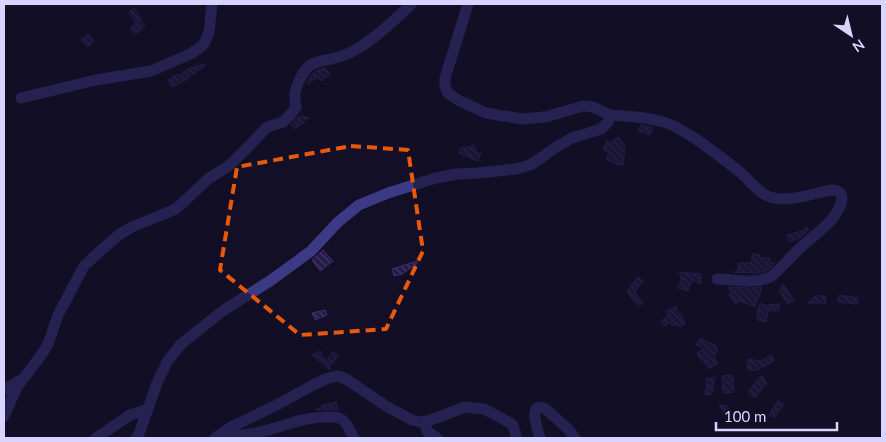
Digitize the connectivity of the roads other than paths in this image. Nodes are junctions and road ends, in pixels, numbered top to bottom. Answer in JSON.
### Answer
{"nodes":[{"id":1,"x":212,"y":4,"type":"edge"},
{"id":2,"x":411,"y":4,"type":"edge"},
{"id":3,"x":468,"y":4,"type":"edge"},
{"id":4,"x":21,"y":98,"type":"dead end"},
{"id":5,"x":610,"y":115,"type":"junction"},
{"id":6,"x":717,"y":279,"type":"dead end"},
{"id":7,"x":24,"y":378,"type":"junction"},
{"id":8,"x":4,"y":390,"type":"edge"},
{"id":9,"x":148,"y":409,"type":"junction"},
{"id":10,"x":4,"y":416,"type":"edge"},
{"id":11,"x":424,"y":422,"type":"junction"},
{"id":12,"x":138,"y":437,"type":"edge"},
{"id":13,"x":217,"y":437,"type":"edge"},
{"id":14,"x":96,"y":438,"type":"edge"},
{"id":15,"x":354,"y":438,"type":"edge"},
{"id":16,"x":437,"y":438,"type":"edge"},
{"id":17,"x":516,"y":438,"type":"edge"},
{"id":18,"x":540,"y":438,"type":"edge"},
{"id":19,"x":574,"y":438,"type":"edge"}],
"edges":[{"from":1,"to":4,"type":"street"},
{"from":2,"to":7,"type":"street"},
{"from":3,"to":5,"type":"street"},
{"from":5,"to":6,"type":"street"},
{"from":5,"to":9,"type":"street"},
{"from":7,"to":8,"type":"street"},
{"from":7,"to":10,"type":"street"},
{"from":9,"to":12,"type":"street"},
{"from":9,"to":14,"type":"street"},
{"from":11,"to":13,"type":"street"},
{"from":11,"to":16,"type":"street"},
{"from":11,"to":17,"type":"street"},
{"from":13,"to":15,"type":"street"},
{"from":18,"to":19,"type":"street"}]}
